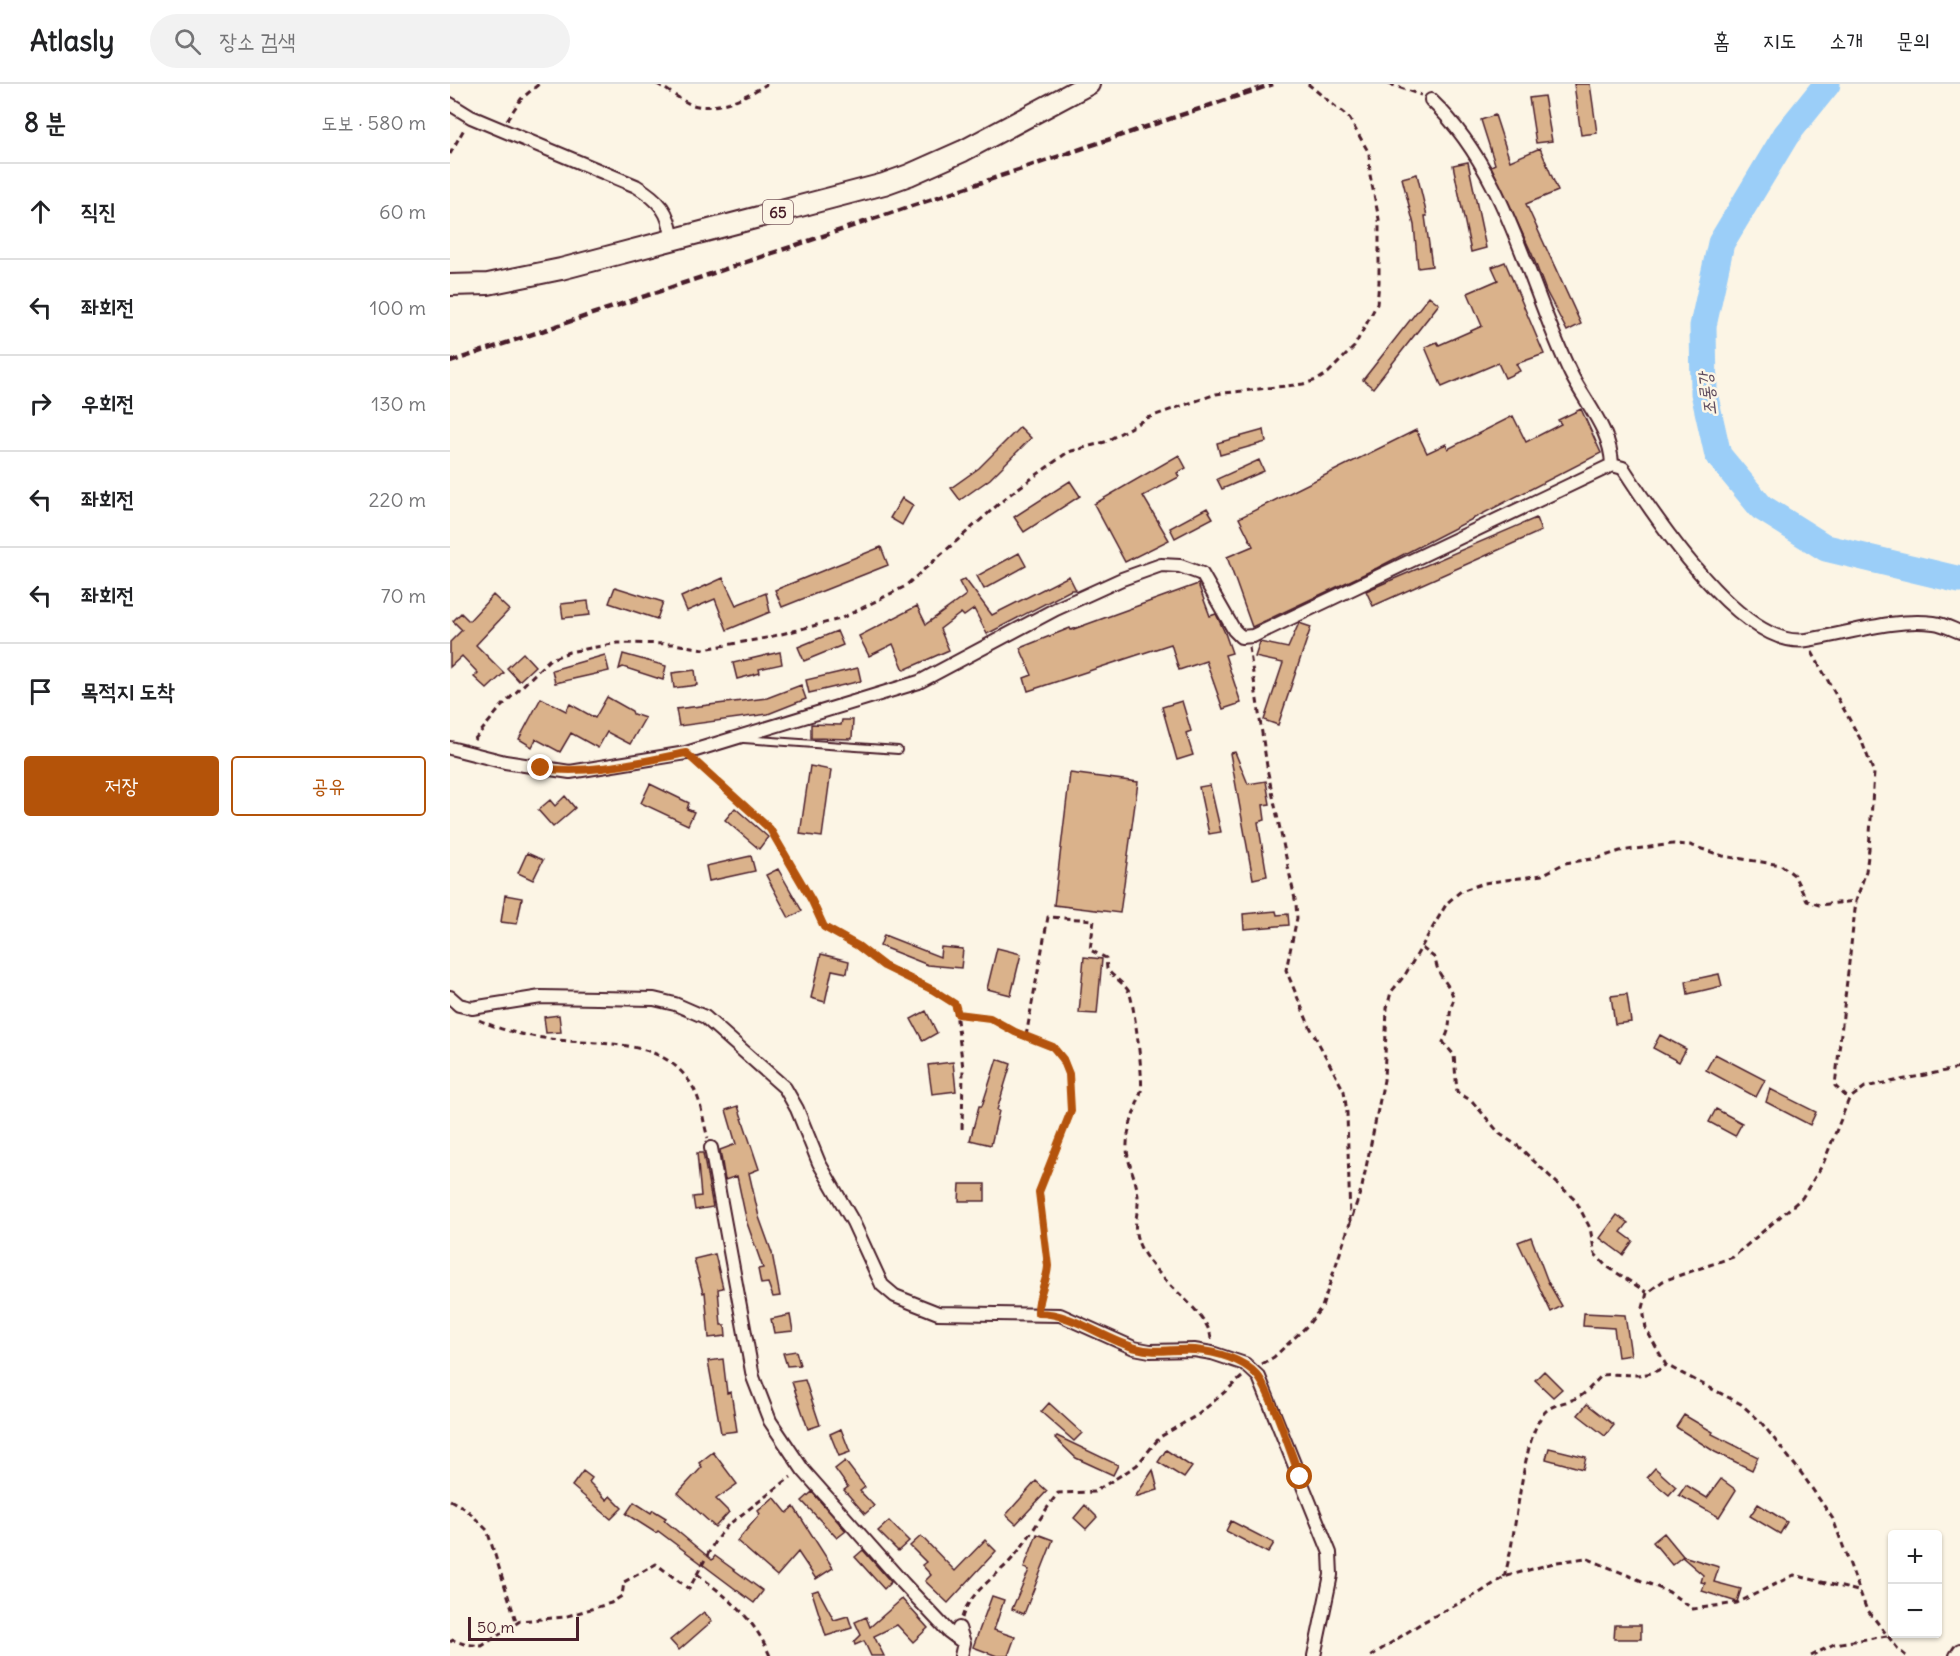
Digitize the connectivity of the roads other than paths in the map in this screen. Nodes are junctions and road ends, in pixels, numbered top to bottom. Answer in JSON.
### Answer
{"nodes":[{"id":1,"x":1089,"y":84,"type":"edge"},
{"id":2,"x":1431,"y":99,"type":"road end"},
{"id":3,"x":450,"y":104,"type":"edge"},
{"id":4,"x":672,"y":239,"type":"junction"},
{"id":5,"x":450,"y":285,"type":"edge"},
{"id":6,"x":1612,"y":465,"type":"junction"},
{"id":7,"x":1960,"y":632,"type":"edge"},
{"id":8,"x":737,"y":739,"type":"junction"},
{"id":9,"x":450,"y":748,"type":"edge"},
{"id":10,"x":898,"y":750,"type":"dead end"},
{"id":11,"x":454,"y":1001,"type":"edge"},
{"id":12,"x":711,"y":1148,"type":"road end"},
{"id":13,"x":959,"y":1628,"type":"road end"},
{"id":14,"x":963,"y":1643,"type":"junction"},
{"id":15,"x":1960,"y":1650,"type":"edge"},
{"id":16,"x":961,"y":1656,"type":"edge"},
{"id":17,"x":1314,"y":1656,"type":"edge"},
{"id":18,"x":1956,"y":1656,"type":"edge"}],
"edges":[{"from":1,"to":4,"type":"main road","number":"65"},
{"from":2,"to":6,"type":"street"},
{"from":3,"to":4,"type":"street"},
{"from":4,"to":5,"type":"main road","number":"65"},
{"from":6,"to":7,"type":"street"},
{"from":6,"to":8,"type":"street"},
{"from":8,"to":9,"type":"street"},
{"from":8,"to":10,"type":"lane"},
{"from":11,"to":17,"type":"street"},
{"from":12,"to":14,"type":"street"},
{"from":13,"to":14,"type":"street"},
{"from":14,"to":16,"type":"street"},
{"from":15,"to":18,"type":"street"}]}
